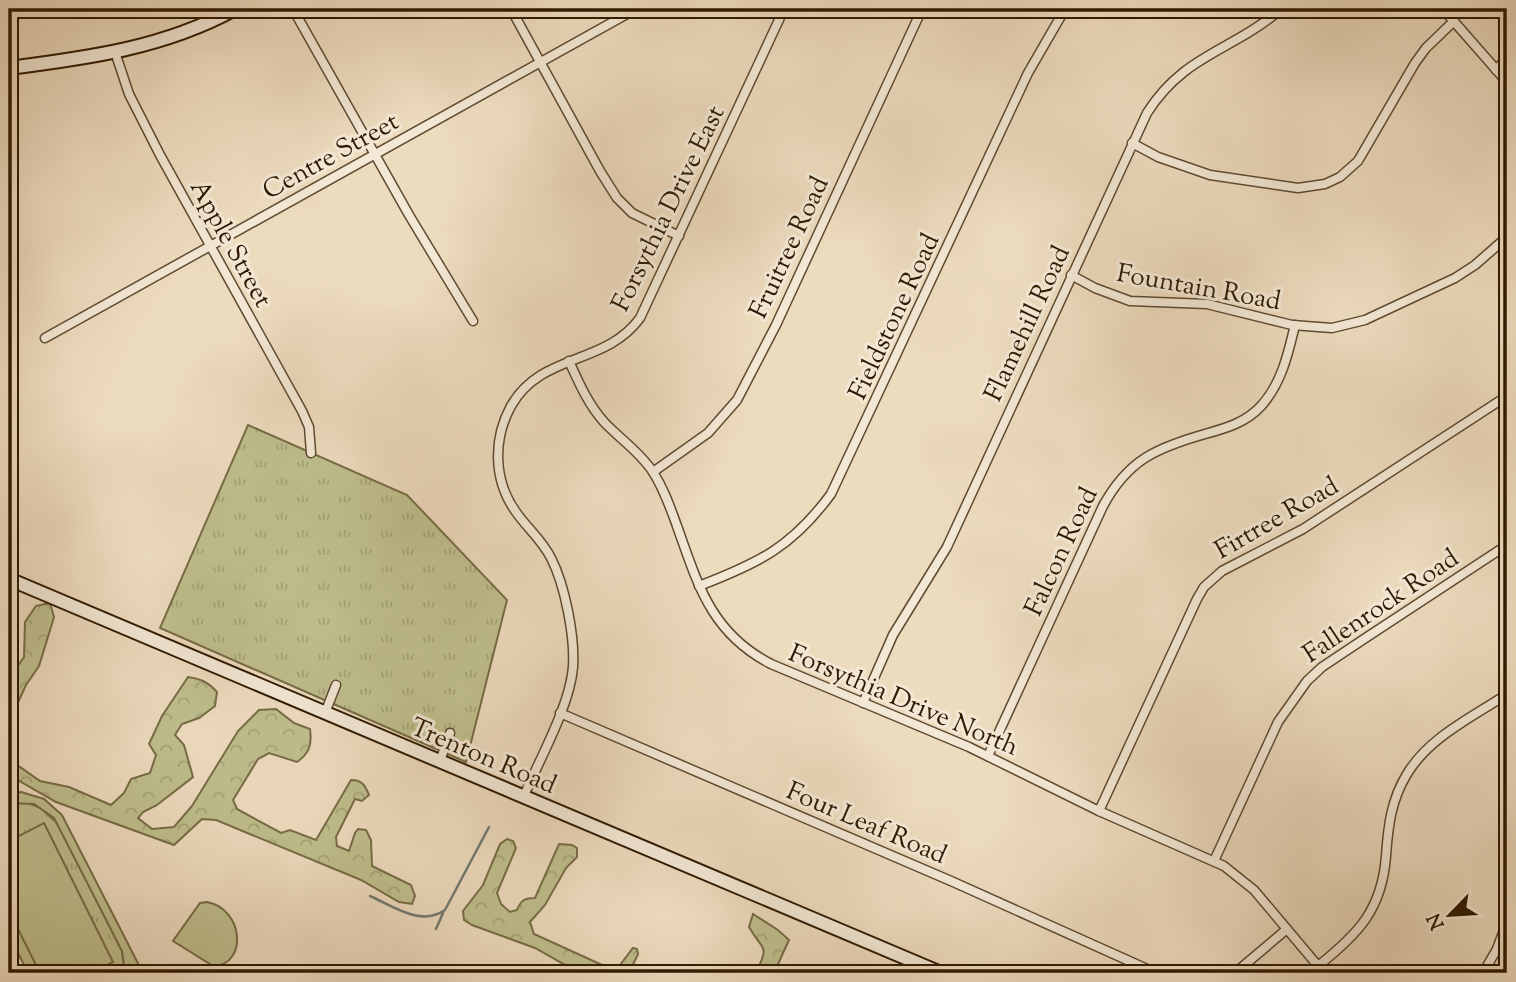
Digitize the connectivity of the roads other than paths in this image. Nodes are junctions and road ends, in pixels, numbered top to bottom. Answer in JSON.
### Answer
{"nodes":[{"id":1,"x":234,"y":9,"type":"edge"},
{"id":2,"x":293,"y":9,"type":"edge"},
{"id":3,"x":511,"y":9,"type":"edge"},
{"id":4,"x":636,"y":9,"type":"edge"},
{"id":5,"x":783,"y":9,"type":"edge"},
{"id":6,"x":922,"y":9,"type":"edge"},
{"id":7,"x":1065,"y":9,"type":"edge"},
{"id":8,"x":1281,"y":9,"type":"edge"},
{"id":9,"x":1443,"y":9,"type":"edge"},
{"id":10,"x":1454,"y":21,"type":"junction"},
{"id":11,"x":115,"y":52,"type":"junction"},
{"id":12,"x":1507,"y":58,"type":"edge"},
{"id":13,"x":541,"y":63,"type":"junction"},
{"id":14,"x":9,"y":68,"type":"edge"},
{"id":15,"x":1496,"y":70,"type":"junction"},
{"id":16,"x":1507,"y":82,"type":"edge"},
{"id":17,"x":1132,"y":143,"type":"junction"},
{"id":18,"x":375,"y":154,"type":"junction"},
{"id":19,"x":679,"y":236,"type":"junction"},
{"id":20,"x":1507,"y":237,"type":"edge"},
{"id":21,"x":210,"y":246,"type":"junction"},
{"id":22,"x":1071,"y":275,"type":"junction"},
{"id":23,"x":473,"y":321,"type":"dead end"},
{"id":24,"x":1296,"y":325,"type":"junction"},
{"id":25,"x":45,"y":338,"type":"dead end"},
{"id":26,"x":569,"y":361,"type":"junction"},
{"id":27,"x":1507,"y":396,"type":"edge"},
{"id":28,"x":311,"y":453,"type":"dead end"},
{"id":29,"x":653,"y":472,"type":"junction"},
{"id":30,"x":1507,"y":545,"type":"edge"},
{"id":31,"x":9,"y":579,"type":"edge"},
{"id":32,"x":699,"y":586,"type":"junction"},
{"id":33,"x":336,"y":685,"type":"dead end"},
{"id":34,"x":1507,"y":694,"type":"edge"},
{"id":35,"x":863,"y":702,"type":"junction"},
{"id":36,"x":325,"y":713,"type":"junction"},
{"id":37,"x":560,"y":713,"type":"junction"},
{"id":38,"x":450,"y":733,"type":"dead end"},
{"id":39,"x":988,"y":756,"type":"junction"},
{"id":40,"x":440,"y":761,"type":"junction"},
{"id":41,"x":524,"y":796,"type":"junction"},
{"id":42,"x":1099,"y":811,"type":"junction"},
{"id":43,"x":1214,"y":861,"type":"junction"},
{"id":44,"x":1507,"y":922,"type":"edge"},
{"id":45,"x":1287,"y":929,"type":"junction"},
{"id":46,"x":1321,"y":970,"type":"edge"},
{"id":47,"x":941,"y":973,"type":"edge"},
{"id":48,"x":1156,"y":973,"type":"edge"},
{"id":49,"x":1235,"y":973,"type":"edge"},
{"id":50,"x":1483,"y":973,"type":"edge"}],
"edges":[{"from":1,"to":11,"type":"main road"},
{"from":2,"to":18,"type":"street"},
{"from":3,"to":13,"type":"street"},
{"from":4,"to":13,"type":"street","name":"Centre Street"},
{"from":5,"to":19,"type":"street","name":"Forsythia Drive East"},
{"from":6,"to":29,"type":"street","name":"Fruitree Road"},
{"from":7,"to":32,"type":"street","name":"Fieldstone Road"},
{"from":8,"to":17,"type":"street","name":"Flamehill Road"},
{"from":9,"to":10,"type":"street"},
{"from":10,"to":15,"type":"street"},
{"from":10,"to":17,"type":"street"},
{"from":11,"to":14,"type":"main road"},
{"from":11,"to":21,"type":"street","name":"Apple Street"},
{"from":12,"to":15,"type":"street"},
{"from":13,"to":18,"type":"street","name":"Centre Street"},
{"from":13,"to":19,"type":"street"},
{"from":15,"to":16,"type":"street"},
{"from":17,"to":22,"type":"street","name":"Flamehill Road"},
{"from":18,"to":21,"type":"street","name":"Centre Street"},
{"from":18,"to":23,"type":"street"},
{"from":19,"to":26,"type":"street","name":"Forsythia Drive East"},
{"from":20,"to":24,"type":"street","name":"Fountain Road"},
{"from":21,"to":25,"type":"street","name":"Centre Street"},
{"from":21,"to":28,"type":"street","name":"Apple Street"},
{"from":22,"to":24,"type":"street","name":"Fountain Road"},
{"from":22,"to":35,"type":"street","name":"Flamehill Road"},
{"from":24,"to":39,"type":"street","name":"Falcon Road"},
{"from":26,"to":29,"type":"street","name":"Forsythia Drive North"},
{"from":26,"to":37,"type":"street","name":"Forsythia Drive East"},
{"from":27,"to":42,"type":"street","name":"Firtree Road"},
{"from":29,"to":32,"type":"street","name":"Forsythia Drive North"},
{"from":30,"to":43,"type":"street","name":"Fallenrock Road"},
{"from":31,"to":36,"type":"main road","name":"Trenton Road"},
{"from":32,"to":35,"type":"street","name":"Forsythia Drive North"},
{"from":33,"to":36,"type":"street"},
{"from":34,"to":46,"type":"street"},
{"from":35,"to":39,"type":"street","name":"Forsythia Drive North"},
{"from":36,"to":40,"type":"main road","name":"Trenton Road"},
{"from":37,"to":41,"type":"street","name":"Forsythia Drive East"},
{"from":37,"to":48,"type":"street","name":"Four Leaf Road"},
{"from":38,"to":40,"type":"street"},
{"from":39,"to":42,"type":"street","name":"Forsythia Drive North"},
{"from":40,"to":41,"type":"main road","name":"Trenton Road"},
{"from":41,"to":47,"type":"main road","name":"Trenton Road"},
{"from":42,"to":43,"type":"street","name":"Forsythia Drive North"},
{"from":43,"to":45,"type":"street","name":"Forsythia Drive North"},
{"from":44,"to":50,"type":"street"},
{"from":45,"to":46,"type":"street","name":"Forsythia Drive North"},
{"from":45,"to":49,"type":"street"}]}
